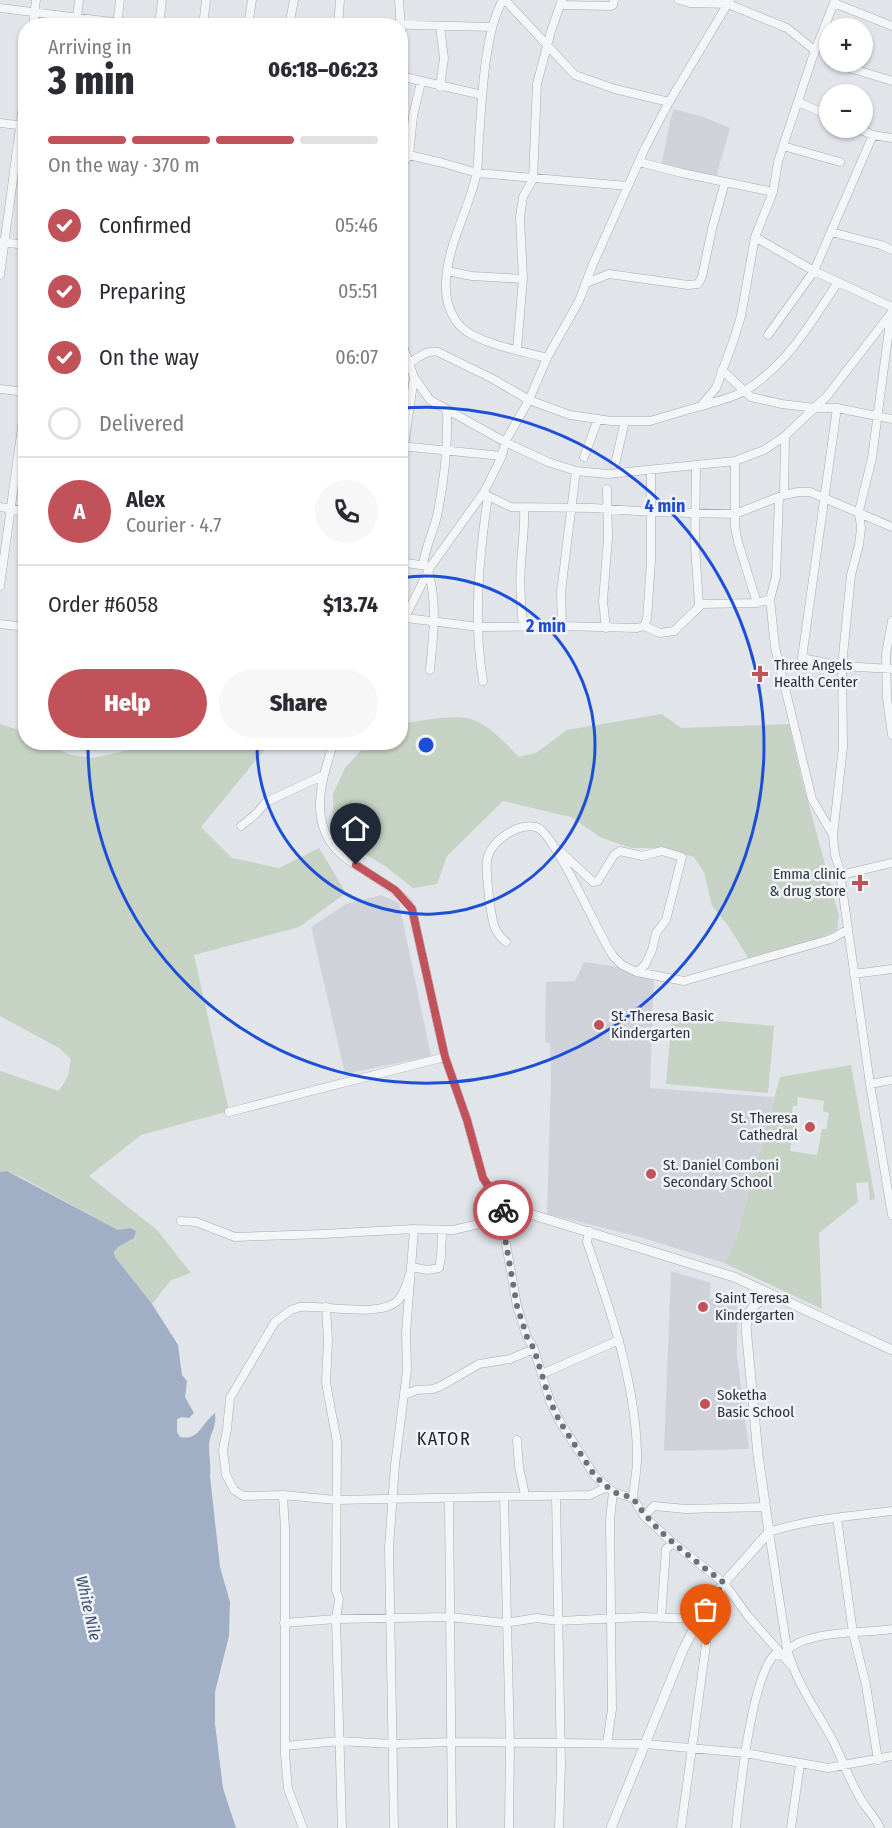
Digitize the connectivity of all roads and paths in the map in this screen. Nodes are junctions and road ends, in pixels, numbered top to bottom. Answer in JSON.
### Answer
{"nodes":[{"id":1,"x":36,"y":0,"type":"edge"},
{"id":2,"x":79,"y":0,"type":"edge"},
{"id":3,"x":120,"y":0,"type":"edge"},
{"id":4,"x":162,"y":0,"type":"edge"},
{"id":5,"x":206,"y":0,"type":"edge"},
{"id":6,"x":252,"y":0,"type":"edge"},
{"id":7,"x":294,"y":0,"type":"edge"},
{"id":8,"x":340,"y":0,"type":"edge"},
{"id":9,"x":399,"y":0,"type":"edge"},
{"id":10,"x":504,"y":0,"type":"edge"},
{"id":11,"x":614,"y":0,"type":"edge"},
{"id":12,"x":679,"y":0,"type":"edge"},
{"id":13,"x":562,"y":2,"type":"edge"},
{"id":14,"x":729,"y":2,"type":"edge"},
{"id":15,"x":834,"y":2,"type":"edge"},
{"id":16,"x":0,"y":8,"type":"edge"},
{"id":17,"x":35,"y":11,"type":"junction"},
{"id":18,"x":34,"y":18,"type":"edge"},
{"id":19,"x":64,"y":18,"type":"edge"},
{"id":20,"x":76,"y":18,"type":"edge"},
{"id":21,"x":118,"y":18,"type":"edge"},
{"id":22,"x":160,"y":18,"type":"edge"},
{"id":23,"x":204,"y":18,"type":"edge"},
{"id":24,"x":249,"y":18,"type":"edge"},
{"id":25,"x":291,"y":18,"type":"edge"},
{"id":26,"x":338,"y":18,"type":"edge"},
{"id":27,"x":400,"y":18,"type":"edge"},
{"id":28,"x":408,"y":24,"type":"edge"},
{"id":29,"x":440,"y":26,"type":"junction"},
{"id":30,"x":892,"y":26,"type":"edge"},
{"id":31,"x":492,"y":27,"type":"junction"},
{"id":32,"x":547,"y":46,"type":"junction"},
{"id":33,"x":814,"y":55,"type":"junction"},
{"id":34,"x":819,"y":57,"type":"edge"},
{"id":35,"x":864,"y":72,"type":"edge"},
{"id":36,"x":408,"y":79,"type":"edge"},
{"id":37,"x":892,"y":81,"type":"edge"},
{"id":38,"x":421,"y":82,"type":"junction"},
{"id":39,"x":440,"y":87,"type":"junction"},
{"id":40,"x":482,"y":95,"type":"junction"},
{"id":41,"x":669,"y":102,"type":"junction"},
{"id":42,"x":798,"y":102,"type":"junction"},
{"id":43,"x":819,"y":111,"type":"edge"},
{"id":44,"x":0,"y":123,"type":"edge"},
{"id":45,"x":18,"y":125,"type":"edge"},
{"id":46,"x":873,"y":135,"type":"edge"},
{"id":47,"x":872,"y":138,"type":"edge"},
{"id":48,"x":892,"y":138,"type":"edge"},
{"id":49,"x":408,"y":141,"type":"edge"},
{"id":50,"x":783,"y":146,"type":"junction"},
{"id":51,"x":18,"y":154,"type":"edge"},
{"id":52,"x":408,"y":155,"type":"edge"},
{"id":53,"x":639,"y":162,"type":"junction"},
{"id":54,"x":840,"y":162,"type":"dead end"},
{"id":55,"x":477,"y":173,"type":"junction"},
{"id":56,"x":533,"y":179,"type":"junction"},
{"id":57,"x":725,"y":182,"type":"junction"},
{"id":58,"x":628,"y":186,"type":"junction"},
{"id":59,"x":773,"y":192,"type":"junction"},
{"id":60,"x":831,"y":232,"type":"junction"},
{"id":61,"x":755,"y":237,"type":"junction"},
{"id":62,"x":2,"y":242,"type":"edge"},
{"id":63,"x":18,"y":244,"type":"edge"},
{"id":64,"x":892,"y":250,"type":"edge"},
{"id":65,"x":447,"y":271,"type":"junction"},
{"id":66,"x":814,"y":271,"type":"junction"},
{"id":67,"x":0,"y":275,"type":"edge"},
{"id":68,"x":523,"y":279,"type":"junction"},
{"id":69,"x":838,"y":282,"type":"junction"},
{"id":70,"x":586,"y":284,"type":"junction"},
{"id":71,"x":892,"y":309,"type":"edge"},
{"id":72,"x":768,"y":335,"type":"dead end"},
{"id":73,"x":517,"y":349,"type":"junction"},
{"id":74,"x":548,"y":358,"type":"junction"},
{"id":75,"x":409,"y":363,"type":"joint"},
{"id":76,"x":722,"y":369,"type":"junction"},
{"id":77,"x":414,"y":377,"type":"junction"},
{"id":78,"x":0,"y":389,"type":"edge"},
{"id":79,"x":18,"y":391,"type":"edge"},
{"id":80,"x":744,"y":391,"type":"junction"},
{"id":81,"x":529,"y":400,"type":"junction"},
{"id":82,"x":701,"y":406,"type":"junction"},
{"id":83,"x":815,"y":408,"type":"junction"},
{"id":84,"x":837,"y":408,"type":"junction"},
{"id":85,"x":447,"y":410,"type":"junction"},
{"id":86,"x":408,"y":415,"type":"edge"},
{"id":87,"x":878,"y":416,"type":"junction"},
{"id":88,"x":598,"y":419,"type":"junction"},
{"id":89,"x":892,"y":419,"type":"edge"},
{"id":90,"x":625,"y":421,"type":"junction"},
{"id":91,"x":785,"y":436,"type":"junction"},
{"id":92,"x":505,"y":442,"type":"junction"},
{"id":93,"x":408,"y":447,"type":"edge"},
{"id":94,"x":446,"y":451,"type":"junction"},
{"id":95,"x":18,"y":454,"type":"edge"},
{"id":96,"x":502,"y":456,"type":"junction"},
{"id":97,"x":584,"y":457,"type":"dead end"},
{"id":98,"x":735,"y":461,"type":"junction"},
{"id":99,"x":615,"y":464,"type":"dead end"},
{"id":100,"x":696,"y":466,"type":"junction"},
{"id":101,"x":651,"y":470,"type":"junction"},
{"id":102,"x":576,"y":471,"type":"junction"},
{"id":103,"x":607,"y":489,"type":"dead end"},
{"id":104,"x":486,"y":494,"type":"junction"},
{"id":105,"x":781,"y":496,"type":"junction"},
{"id":106,"x":824,"y":498,"type":"junction"},
{"id":107,"x":0,"y":507,"type":"edge"},
{"id":108,"x":570,"y":507,"type":"junction"},
{"id":109,"x":524,"y":508,"type":"junction"},
{"id":110,"x":10,"y":509,"type":"junction"},
{"id":111,"x":607,"y":509,"type":"junction"},
{"id":112,"x":18,"y":510,"type":"edge"},
{"id":113,"x":859,"y":511,"type":"junction"},
{"id":114,"x":652,"y":512,"type":"junction"},
{"id":115,"x":696,"y":512,"type":"junction"},
{"id":116,"x":735,"y":514,"type":"junction"},
{"id":117,"x":892,"y":527,"type":"edge"},
{"id":118,"x":408,"y":564,"type":"edge"},
{"id":119,"x":427,"y":568,"type":"junction"},
{"id":120,"x":0,"y":586,"type":"edge"},
{"id":121,"x":770,"y":599,"type":"junction"},
{"id":122,"x":757,"y":603,"type":"junction"},
{"id":123,"x":702,"y":604,"type":"junction"},
{"id":124,"x":408,"y":613,"type":"edge"},
{"id":125,"x":408,"y":618,"type":"edge"},
{"id":126,"x":892,"y":621,"type":"edge"},
{"id":127,"x":434,"y":623,"type":"junction"},
{"id":128,"x":0,"y":624,"type":"edge"},
{"id":129,"x":18,"y":626,"type":"edge"},
{"id":130,"x":562,"y":626,"type":"junction"},
{"id":131,"x":644,"y":626,"type":"junction"},
{"id":132,"x":479,"y":627,"type":"junction"},
{"id":133,"x":523,"y":627,"type":"junction"},
{"id":134,"x":606,"y":628,"type":"junction"},
{"id":135,"x":842,"y":666,"type":"junction"},
{"id":136,"x":889,"y":669,"type":"edge"},
{"id":137,"x":430,"y":670,"type":"dead end"},
{"id":138,"x":483,"y":681,"type":"dead end"},
{"id":139,"x":892,"y":735,"type":"edge"},
{"id":140,"x":332,"y":750,"type":"edge"},
{"id":141,"x":324,"y":775,"type":"junction"},
{"id":142,"x":241,"y":826,"type":"dead end"},
{"id":143,"x":833,"y":835,"type":"junction"},
{"id":144,"x":549,"y":841,"type":"junction"},
{"id":145,"x":892,"y":863,"type":"edge"},
{"id":146,"x":842,"y":877,"type":"junction"},
{"id":147,"x":847,"y":930,"type":"junction"},
{"id":148,"x":506,"y":942,"type":"dead end"},
{"id":149,"x":892,"y":969,"type":"edge"},
{"id":150,"x":637,"y":972,"type":"junction"},
{"id":151,"x":854,"y":974,"type":"junction"},
{"id":152,"x":445,"y":1057,"type":"junction"},
{"id":153,"x":892,"y":1080,"type":"edge"},
{"id":154,"x":870,"y":1084,"type":"junction"},
{"id":155,"x":229,"y":1112,"type":"dead end"},
{"id":156,"x":888,"y":1166,"type":"edge"},
{"id":157,"x":503,"y":1202,"type":"junction"},
{"id":158,"x":527,"y":1212,"type":"junction"},
{"id":159,"x":892,"y":1215,"type":"edge"},
{"id":160,"x":502,"y":1220,"type":"junction"},
{"id":161,"x":181,"y":1221,"type":"dead end"},
{"id":162,"x":414,"y":1229,"type":"junction"},
{"id":163,"x":442,"y":1230,"type":"junction"},
{"id":164,"x":589,"y":1231,"type":"junction"},
{"id":165,"x":412,"y":1267,"type":"junction"},
{"id":166,"x":770,"y":1295,"type":"junction"},
{"id":167,"x":326,"y":1307,"type":"junction"},
{"id":168,"x":620,"y":1340,"type":"junction"},
{"id":169,"x":534,"y":1349,"type":"junction"},
{"id":170,"x":892,"y":1350,"type":"edge"},
{"id":171,"x":542,"y":1374,"type":"junction"},
{"id":172,"x":404,"y":1395,"type":"junction"},
{"id":173,"x":517,"y":1440,"type":"dead end"},
{"id":174,"x":610,"y":1490,"type":"junction"},
{"id":175,"x":283,"y":1495,"type":"junction"},
{"id":176,"x":525,"y":1495,"type":"junction"},
{"id":177,"x":556,"y":1496,"type":"junction"},
{"id":178,"x":504,"y":1497,"type":"junction"},
{"id":179,"x":633,"y":1498,"type":"junction"},
{"id":180,"x":393,"y":1499,"type":"junction"},
{"id":181,"x":449,"y":1499,"type":"junction"},
{"id":182,"x":336,"y":1500,"type":"junction"},
{"id":183,"x":765,"y":1507,"type":"junction"},
{"id":184,"x":892,"y":1512,"type":"edge"},
{"id":185,"x":644,"y":1516,"type":"junction"},
{"id":186,"x":837,"y":1518,"type":"junction"},
{"id":187,"x":769,"y":1532,"type":"junction"},
{"id":188,"x":673,"y":1543,"type":"junction"},
{"id":189,"x":724,"y":1583,"type":"junction"},
{"id":190,"x":712,"y":1601,"type":"junction"},
{"id":191,"x":450,"y":1617,"type":"junction"},
{"id":192,"x":612,"y":1618,"type":"junction"},
{"id":193,"x":661,"y":1618,"type":"junction"},
{"id":194,"x":336,"y":1619,"type":"junction"},
{"id":195,"x":390,"y":1619,"type":"junction"},
{"id":196,"x":699,"y":1619,"type":"junction"},
{"id":197,"x":558,"y":1621,"type":"junction"},
{"id":198,"x":284,"y":1623,"type":"junction"},
{"id":199,"x":506,"y":1623,"type":"junction"},
{"id":200,"x":709,"y":1626,"type":"junction"},
{"id":201,"x":892,"y":1629,"type":"edge"},
{"id":202,"x":853,"y":1633,"type":"junction"},
{"id":203,"x":785,"y":1653,"type":"junction"},
{"id":204,"x":339,"y":1741,"type":"junction"},
{"id":205,"x":451,"y":1742,"type":"junction"},
{"id":206,"x":510,"y":1743,"type":"junction"},
{"id":207,"x":560,"y":1743,"type":"junction"},
{"id":208,"x":607,"y":1743,"type":"junction"},
{"id":209,"x":393,"y":1744,"type":"junction"},
{"id":210,"x":646,"y":1744,"type":"junction"},
{"id":211,"x":285,"y":1746,"type":"junction"},
{"id":212,"x":692,"y":1746,"type":"junction"},
{"id":213,"x":745,"y":1753,"type":"junction"},
{"id":214,"x":892,"y":1756,"type":"edge"},
{"id":215,"x":878,"y":1760,"type":"junction"},
{"id":216,"x":800,"y":1764,"type":"junction"},
{"id":217,"x":843,"y":1766,"type":"junction"},
{"id":218,"x":303,"y":1828,"type":"edge"},
{"id":219,"x":342,"y":1828,"type":"edge"},
{"id":220,"x":394,"y":1828,"type":"edge"},
{"id":221,"x":452,"y":1828,"type":"edge"},
{"id":222,"x":510,"y":1828,"type":"edge"},
{"id":223,"x":559,"y":1828,"type":"edge"},
{"id":224,"x":611,"y":1828,"type":"edge"},
{"id":225,"x":681,"y":1828,"type":"edge"},
{"id":226,"x":736,"y":1828,"type":"edge"},
{"id":227,"x":791,"y":1828,"type":"edge"},
{"id":228,"x":880,"y":1828,"type":"edge"}],
"edges":[{"from":1,"to":17,"type":"street"},
{"from":2,"to":20,"type":"street"},
{"from":3,"to":21,"type":"street"},
{"from":4,"to":22,"type":"street"},
{"from":5,"to":23,"type":"street"},
{"from":6,"to":24,"type":"street"},
{"from":7,"to":25,"type":"street"},
{"from":8,"to":26,"type":"street"},
{"from":9,"to":27,"type":"street"},
{"from":10,"to":31,"type":"street"},
{"from":10,"to":32,"type":"street"},
{"from":11,"to":13,"type":"street"},
{"from":12,"to":14,"type":"street"},
{"from":13,"to":32,"type":"street"},
{"from":14,"to":33,"type":"street"},
{"from":14,"to":41,"type":"street"},
{"from":15,"to":30,"type":"street"},
{"from":15,"to":33,"type":"street"},
{"from":16,"to":17,"type":"street"},
{"from":17,"to":18,"type":"street"},
{"from":17,"to":19,"type":"street"},
{"from":28,"to":29,"type":"street"},
{"from":29,"to":31,"type":"street"},
{"from":29,"to":39,"type":"street"},
{"from":31,"to":40,"type":"street"},
{"from":32,"to":41,"type":"street"},
{"from":32,"to":56,"type":"street"},
{"from":33,"to":34,"type":"street"},
{"from":33,"to":42,"type":"street"},
{"from":35,"to":37,"type":"street"},
{"from":36,"to":38,"type":"street"},
{"from":38,"to":39,"type":"street"},
{"from":38,"to":49,"type":"street"},
{"from":39,"to":40,"type":"street"},
{"from":40,"to":55,"type":"street"},
{"from":41,"to":53,"type":"street"},
{"from":42,"to":43,"type":"street"},
{"from":42,"to":50,"type":"street"},
{"from":44,"to":45,"type":"street"},
{"from":46,"to":48,"type":"street"},
{"from":47,"to":60,"type":"street"},
{"from":50,"to":54,"type":"street"},
{"from":50,"to":59,"type":"street"},
{"from":51,"to":62,"type":"street"},
{"from":52,"to":55,"type":"street"},
{"from":53,"to":57,"type":"street"},
{"from":53,"to":58,"type":"street"},
{"from":55,"to":56,"type":"street"},
{"from":55,"to":65,"type":"street"},
{"from":56,"to":58,"type":"street"},
{"from":56,"to":68,"type":"street"},
{"from":57,"to":59,"type":"street"},
{"from":57,"to":70,"type":"street"},
{"from":58,"to":70,"type":"street"},
{"from":59,"to":61,"type":"street"},
{"from":60,"to":64,"type":"street"},
{"from":60,"to":66,"type":"street"},
{"from":61,"to":66,"type":"street"},
{"from":61,"to":76,"type":"street"},
{"from":62,"to":63,"type":"street"},
{"from":62,"to":67,"type":"street"},
{"from":65,"to":68,"type":"street"},
{"from":65,"to":73,"type":"street"},
{"from":66,"to":69,"type":"street"},
{"from":66,"to":72,"type":"street"},
{"from":68,"to":73,"type":"street"},
{"from":69,"to":71,"type":"street"},
{"from":69,"to":80,"type":"street"},
{"from":70,"to":74,"type":"street"},
{"from":71,"to":83,"type":"street"},
{"from":71,"to":87,"type":"street"},
{"from":73,"to":74,"type":"street"},
{"from":74,"to":81,"type":"street"},
{"from":75,"to":77,"type":"street"},
{"from":75,"to":81,"type":"street"},
{"from":76,"to":80,"type":"street"},
{"from":76,"to":82,"type":"street"},
{"from":77,"to":85,"type":"street"},
{"from":77,"to":86,"type":"street"},
{"from":78,"to":79,"type":"street"},
{"from":80,"to":82,"type":"street"},
{"from":80,"to":83,"type":"street"},
{"from":81,"to":88,"type":"street"},
{"from":81,"to":92,"type":"street"},
{"from":82,"to":90,"type":"street"},
{"from":83,"to":84,"type":"street"},
{"from":83,"to":91,"type":"street"},
{"from":84,"to":87,"type":"street"},
{"from":84,"to":106,"type":"street"},
{"from":85,"to":92,"type":"street"},
{"from":85,"to":94,"type":"street"},
{"from":87,"to":89,"type":"street"},
{"from":87,"to":113,"type":"street"},
{"from":88,"to":90,"type":"street"},
{"from":88,"to":97,"type":"street"},
{"from":90,"to":99,"type":"street"},
{"from":91,"to":98,"type":"street"},
{"from":91,"to":105,"type":"street"},
{"from":92,"to":96,"type":"street"},
{"from":92,"to":102,"type":"street"},
{"from":93,"to":94,"type":"street"},
{"from":94,"to":96,"type":"street"},
{"from":94,"to":119,"type":"street"},
{"from":95,"to":110,"type":"street"},
{"from":96,"to":104,"type":"street"},
{"from":98,"to":100,"type":"street"},
{"from":98,"to":116,"type":"street"},
{"from":100,"to":101,"type":"street"},
{"from":100,"to":115,"type":"street"},
{"from":101,"to":102,"type":"street"},
{"from":101,"to":114,"type":"street"},
{"from":102,"to":108,"type":"street"},
{"from":103,"to":111,"type":"street"},
{"from":104,"to":109,"type":"street"},
{"from":104,"to":119,"type":"street"},
{"from":104,"to":132,"type":"street"},
{"from":105,"to":106,"type":"street"},
{"from":105,"to":116,"type":"street"},
{"from":105,"to":121,"type":"street"},
{"from":106,"to":113,"type":"street"},
{"from":106,"to":135,"type":"street"},
{"from":107,"to":110,"type":"street"},
{"from":108,"to":109,"type":"street"},
{"from":108,"to":111,"type":"street"},
{"from":108,"to":130,"type":"street"},
{"from":109,"to":133,"type":"street"},
{"from":110,"to":112,"type":"street"},
{"from":110,"to":120,"type":"street"},
{"from":111,"to":114,"type":"street"},
{"from":111,"to":134,"type":"street"},
{"from":113,"to":117,"type":"street"},
{"from":113,"to":135,"type":"street"},
{"from":114,"to":115,"type":"street"},
{"from":114,"to":131,"type":"street"},
{"from":115,"to":116,"type":"street"},
{"from":115,"to":123,"type":"street"},
{"from":116,"to":122,"type":"street"},
{"from":118,"to":119,"type":"street"},
{"from":119,"to":124,"type":"street"},
{"from":119,"to":127,"type":"street"},
{"from":121,"to":122,"type":"street"},
{"from":121,"to":143,"type":"street"},
{"from":122,"to":123,"type":"street"},
{"from":123,"to":131,"type":"street"},
{"from":125,"to":127,"type":"street"},
{"from":126,"to":136,"type":"street"},
{"from":127,"to":132,"type":"street"},
{"from":127,"to":137,"type":"street"},
{"from":128,"to":129,"type":"street"},
{"from":130,"to":133,"type":"street"},
{"from":130,"to":134,"type":"street"},
{"from":131,"to":134,"type":"street"},
{"from":132,"to":133,"type":"street"},
{"from":132,"to":138,"type":"street"},
{"from":135,"to":136,"type":"street"},
{"from":135,"to":143,"type":"street"},
{"from":136,"to":139,"type":"street"},
{"from":140,"to":141,"type":"street"},
{"from":141,"to":142,"type":"street"},
{"from":141,"to":152,"type":"street"},
{"from":143,"to":146,"type":"street"},
{"from":144,"to":148,"type":"street"},
{"from":144,"to":150,"type":"street"},
{"from":144,"to":150,"type":"street"},
{"from":145,"to":146,"type":"street"},
{"from":146,"to":147,"type":"street"},
{"from":147,"to":150,"type":"street"},
{"from":147,"to":151,"type":"street"},
{"from":149,"to":151,"type":"street"},
{"from":151,"to":154,"type":"street"},
{"from":152,"to":155,"type":"street"},
{"from":152,"to":157,"type":"street"},
{"from":153,"to":154,"type":"street"},
{"from":154,"to":156,"type":"street"},
{"from":156,"to":159,"type":"street"},
{"from":157,"to":158,"type":"street"},
{"from":157,"to":160,"type":"street"},
{"from":158,"to":160,"type":"street"},
{"from":158,"to":164,"type":"street"},
{"from":160,"to":163,"type":"street"},
{"from":160,"to":169,"type":"street"},
{"from":161,"to":162,"type":"street"},
{"from":162,"to":163,"type":"street"},
{"from":162,"to":165,"type":"street"},
{"from":163,"to":165,"type":"street"},
{"from":164,"to":166,"type":"street"},
{"from":164,"to":168,"type":"street"},
{"from":165,"to":167,"type":"street"},
{"from":165,"to":172,"type":"street"},
{"from":166,"to":170,"type":"street"},
{"from":166,"to":183,"type":"street"},
{"from":167,"to":175,"type":"street"},
{"from":167,"to":182,"type":"street"},
{"from":168,"to":171,"type":"street"},
{"from":168,"to":179,"type":"street"},
{"from":169,"to":171,"type":"street"},
{"from":169,"to":172,"type":"street"},
{"from":171,"to":174,"type":"street"},
{"from":172,"to":180,"type":"street"},
{"from":173,"to":176,"type":"street"},
{"from":174,"to":177,"type":"street"},
{"from":174,"to":179,"type":"street"},
{"from":174,"to":192,"type":"street"},
{"from":175,"to":182,"type":"street"},
{"from":175,"to":198,"type":"street"},
{"from":176,"to":177,"type":"street"},
{"from":176,"to":178,"type":"street"},
{"from":177,"to":197,"type":"street"},
{"from":178,"to":181,"type":"street"},
{"from":178,"to":199,"type":"street"},
{"from":179,"to":185,"type":"street"},
{"from":180,"to":181,"type":"street"},
{"from":180,"to":182,"type":"street"},
{"from":180,"to":195,"type":"street"},
{"from":181,"to":191,"type":"street"},
{"from":182,"to":194,"type":"street"},
{"from":183,"to":185,"type":"street"},
{"from":183,"to":187,"type":"street"},
{"from":184,"to":186,"type":"street"},
{"from":185,"to":188,"type":"street"},
{"from":186,"to":187,"type":"street"},
{"from":186,"to":202,"type":"street"},
{"from":187,"to":189,"type":"street"},
{"from":187,"to":203,"type":"street"},
{"from":188,"to":189,"type":"street"},
{"from":188,"to":193,"type":"street"},
{"from":189,"to":190,"type":"street"},
{"from":189,"to":203,"type":"street"},
{"from":190,"to":196,"type":"street"},
{"from":190,"to":200,"type":"street"},
{"from":191,"to":195,"type":"street"},
{"from":191,"to":199,"type":"street"},
{"from":191,"to":205,"type":"street"},
{"from":192,"to":193,"type":"street"},
{"from":192,"to":197,"type":"street"},
{"from":192,"to":208,"type":"street"},
{"from":193,"to":196,"type":"street"},
{"from":194,"to":195,"type":"street"},
{"from":194,"to":198,"type":"street"},
{"from":194,"to":204,"type":"street"},
{"from":195,"to":209,"type":"street"},
{"from":196,"to":200,"type":"street"},
{"from":196,"to":210,"type":"street"},
{"from":197,"to":199,"type":"street"},
{"from":197,"to":207,"type":"street"},
{"from":198,"to":211,"type":"street"},
{"from":199,"to":206,"type":"street"},
{"from":200,"to":212,"type":"street"},
{"from":201,"to":202,"type":"street"},
{"from":202,"to":203,"type":"street"},
{"from":202,"to":215,"type":"street"},
{"from":203,"to":213,"type":"street"},
{"from":203,"to":217,"type":"street"},
{"from":204,"to":209,"type":"street"},
{"from":204,"to":211,"type":"street"},
{"from":204,"to":219,"type":"street"},
{"from":205,"to":206,"type":"street"},
{"from":205,"to":209,"type":"street"},
{"from":205,"to":221,"type":"street"},
{"from":206,"to":207,"type":"street"},
{"from":206,"to":222,"type":"street"},
{"from":207,"to":208,"type":"street"},
{"from":207,"to":223,"type":"street"},
{"from":208,"to":210,"type":"street"},
{"from":209,"to":220,"type":"street"},
{"from":210,"to":212,"type":"street"},
{"from":210,"to":224,"type":"street"},
{"from":211,"to":218,"type":"street"},
{"from":212,"to":213,"type":"street"},
{"from":212,"to":225,"type":"street"},
{"from":213,"to":216,"type":"street"},
{"from":213,"to":226,"type":"street"},
{"from":214,"to":215,"type":"street"},
{"from":215,"to":217,"type":"street"},
{"from":216,"to":217,"type":"street"},
{"from":216,"to":227,"type":"street"},
{"from":217,"to":228,"type":"street"}]}
